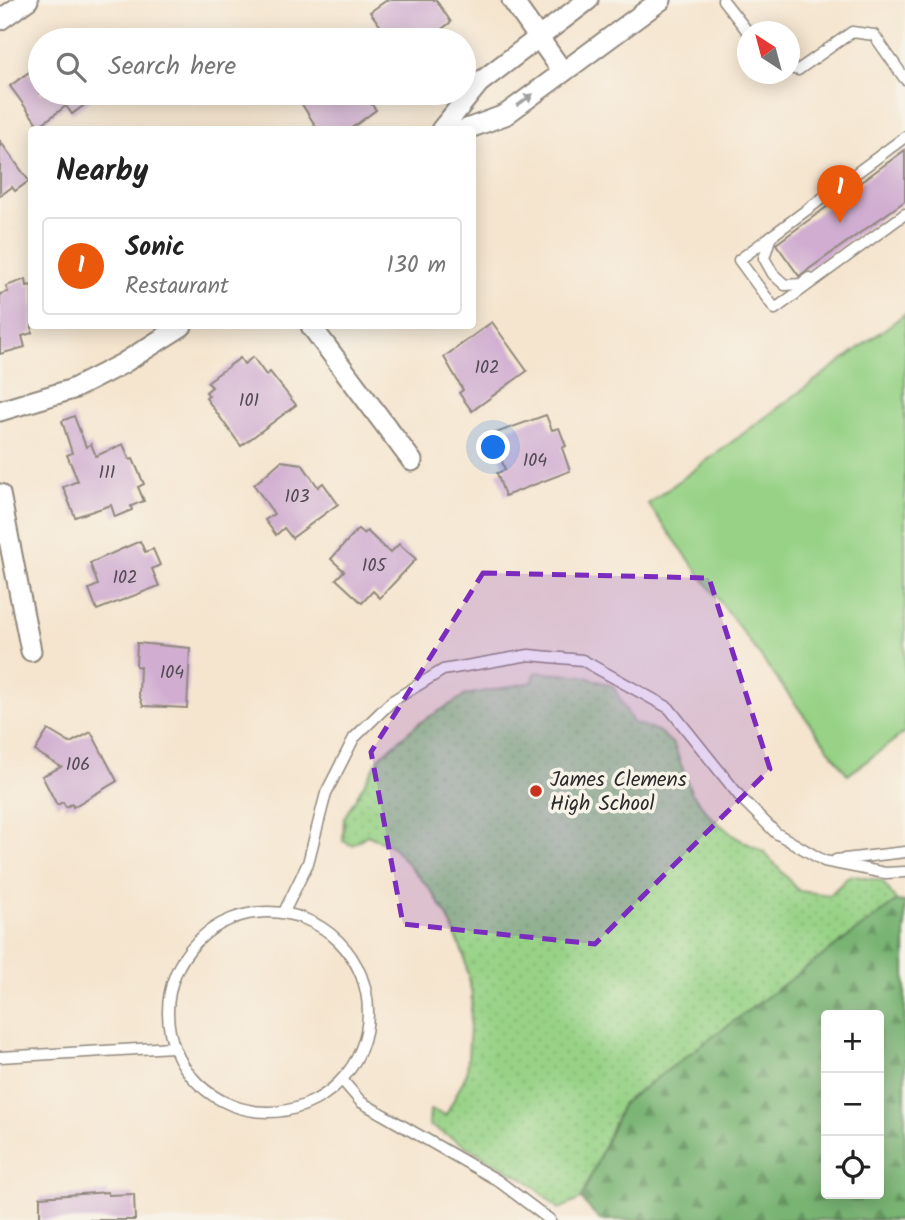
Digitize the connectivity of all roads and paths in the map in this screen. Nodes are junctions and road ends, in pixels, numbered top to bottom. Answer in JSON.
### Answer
{"nodes":[{"id":1,"x":28,"y":0,"type":"edge"},
{"id":2,"x":512,"y":0,"type":"edge"},
{"id":3,"x":588,"y":0,"type":"edge"},
{"id":4,"x":661,"y":0,"type":"edge"},
{"id":5,"x":723,"y":0,"type":"edge"},
{"id":6,"x":0,"y":20,"type":"edge"},
{"id":7,"x":739,"y":21,"type":"edge"},
{"id":8,"x":538,"y":37,"type":"junction"},
{"id":9,"x":800,"y":69,"type":"edge"},
{"id":10,"x":563,"y":72,"type":"junction"},
{"id":11,"x":905,"y":79,"type":"edge"},
{"id":12,"x":476,"y":88,"type":"edge"},
{"id":13,"x":461,"y":105,"type":"edge"},
{"id":14,"x":443,"y":126,"type":"edge"},
{"id":15,"x":475,"y":126,"type":"edge"},
{"id":16,"x":905,"y":138,"type":"edge"},
{"id":17,"x":905,"y":214,"type":"edge"},
{"id":18,"x":880,"y":232,"type":"junction"},
{"id":19,"x":772,"y":236,"type":"junction"},
{"id":20,"x":178,"y":329,"type":"edge"},
{"id":21,"x":313,"y":329,"type":"edge"},
{"id":22,"x":0,"y":411,"type":"edge"},
{"id":23,"x":412,"y":461,"type":"dead end"},
{"id":24,"x":0,"y":494,"type":"edge"},
{"id":25,"x":31,"y":651,"type":"dead end"},
{"id":26,"x":905,"y":852,"type":"edge"},
{"id":27,"x":824,"y":861,"type":"junction"},
{"id":28,"x":905,"y":872,"type":"edge"},
{"id":29,"x":284,"y":912,"type":"junction"},
{"id":30,"x":173,"y":1047,"type":"junction"},
{"id":31,"x":0,"y":1057,"type":"edge"},
{"id":32,"x":343,"y":1080,"type":"junction"},
{"id":33,"x":550,"y":1220,"type":"edge"}],
"edges":[{"from":1,"to":6,"type":"street"},
{"from":2,"to":8,"type":"street"},
{"from":3,"to":8,"type":"street"},
{"from":4,"to":10,"type":"street"},
{"from":5,"to":7,"type":"lane"},
{"from":8,"to":10,"type":"street"},
{"from":8,"to":12,"type":"street"},
{"from":9,"to":11,"type":"lane"},
{"from":15,"to":10,"type":"street","one_way":true},
{"from":13,"to":14,"type":"street"},
{"from":16,"to":19,"type":"lane"},
{"from":17,"to":18,"type":"lane"},
{"from":18,"to":19,"type":"lane"},
{"from":18,"to":19,"type":"lane"},
{"from":20,"to":22,"type":"street"},
{"from":21,"to":23,"type":"street"},
{"from":24,"to":25,"type":"street"},
{"from":26,"to":27,"type":"lane"},
{"from":27,"to":28,"type":"lane"},
{"from":27,"to":29,"type":"lane"},
{"from":29,"to":30,"type":"lane"},
{"from":29,"to":32,"type":"lane"},
{"from":30,"to":31,"type":"lane"},
{"from":30,"to":32,"type":"lane"},
{"from":32,"to":33,"type":"lane"}]}
